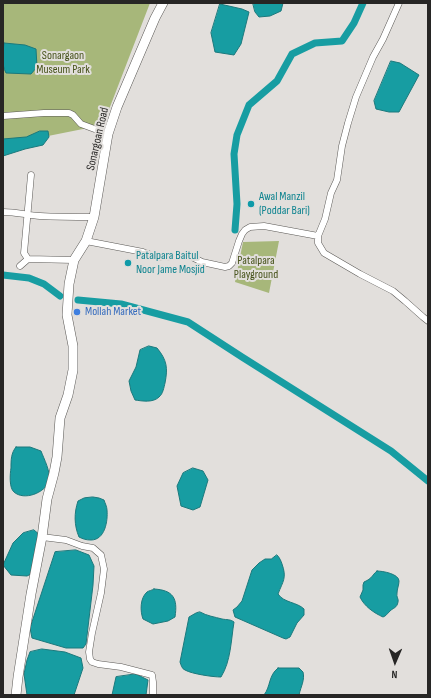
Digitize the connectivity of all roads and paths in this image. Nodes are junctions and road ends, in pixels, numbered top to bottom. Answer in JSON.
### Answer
{"nodes":[{"id":1,"x":163,"y":3,"type":"edge"},
{"id":2,"x":399,"y":3,"type":"edge"},
{"id":3,"x":3,"y":116,"type":"edge"},
{"id":4,"x":108,"y":134,"type":"junction"},
{"id":5,"x":31,"y":175,"type":"dead end"},
{"id":6,"x":3,"y":212,"type":"edge"},
{"id":7,"x":28,"y":215,"type":"junction"},
{"id":8,"x":94,"y":218,"type":"junction"},
{"id":9,"x":318,"y":236,"type":"junction"},
{"id":10,"x":86,"y":241,"type":"junction"},
{"id":11,"x":28,"y":259,"type":"junction"},
{"id":12,"x":74,"y":260,"type":"junction"},
{"id":13,"x":20,"y":266,"type":"dead end"},
{"id":14,"x":428,"y":321,"type":"edge"},
{"id":15,"x":42,"y":537,"type":"junction"},
{"id":16,"x":16,"y":695,"type":"edge"},
{"id":17,"x":153,"y":695,"type":"edge"}],
"edges":[{"from":1,"to":4,"type":"street","name":"Sonargoan Road"},
{"from":2,"to":9,"type":"street"},
{"from":3,"to":4,"type":"street"},
{"from":4,"to":8,"type":"street","name":"Sonargoan Road"},
{"from":5,"to":7,"type":"street"},
{"from":6,"to":7,"type":"street"},
{"from":7,"to":8,"type":"street"},
{"from":7,"to":11,"type":"street"},
{"from":8,"to":10,"type":"street","name":"Sonargoan Road"},
{"from":9,"to":10,"type":"street"},
{"from":9,"to":14,"type":"street"},
{"from":10,"to":12,"type":"street","name":"Sonargoan Road"},
{"from":11,"to":12,"type":"street"},
{"from":11,"to":13,"type":"street"},
{"from":12,"to":15,"type":"street","name":"Sonargoan Road"},
{"from":15,"to":16,"type":"street","name":"Sonargoan Road"},
{"from":15,"to":17,"type":"street"}]}
